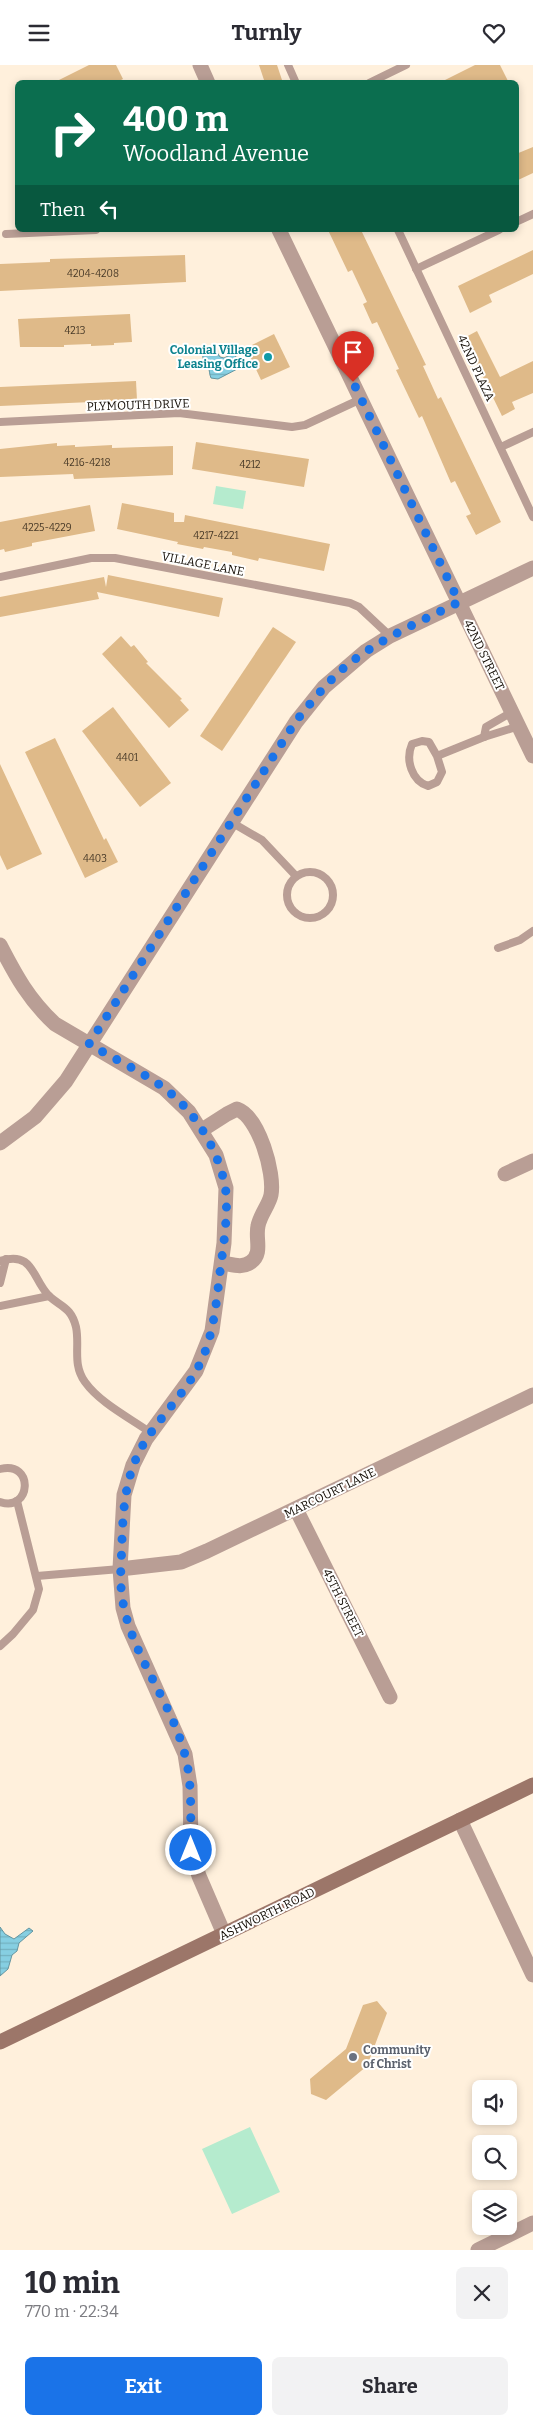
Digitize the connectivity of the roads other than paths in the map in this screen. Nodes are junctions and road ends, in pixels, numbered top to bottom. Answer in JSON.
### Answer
{"nodes":[{"id":1,"x":200,"y":65,"type":"edge"},
{"id":2,"x":288,"y":65,"type":"edge"},
{"id":3,"x":406,"y":65,"type":"edge"},
{"id":4,"x":207,"y":80,"type":"edge"},
{"id":5,"x":295,"y":80,"type":"edge"},
{"id":6,"x":375,"y":80,"type":"edge"},
{"id":7,"x":533,"y":215,"type":"edge"},
{"id":8,"x":519,"y":221,"type":"edge"},
{"id":9,"x":51,"y":232,"type":"edge"},
{"id":10,"x":280,"y":232,"type":"edge"},
{"id":11,"x":399,"y":232,"type":"edge"},
{"id":12,"x":496,"y":232,"type":"edge"},
{"id":13,"x":6,"y":234,"type":"dead end"},
{"id":14,"x":416,"y":269,"type":"junction"},
{"id":15,"x":361,"y":399,"type":"junction"},
{"id":16,"x":0,"y":422,"type":"edge"},
{"id":17,"x":533,"y":432,"type":"edge"},
{"id":18,"x":501,"y":447,"type":"junction"},
{"id":19,"x":533,"y":517,"type":"edge"},
{"id":20,"x":533,"y":568,"type":"edge"},
{"id":21,"x":0,"y":577,"type":"edge"},
{"id":22,"x":459,"y":602,"type":"junction"},
{"id":23,"x":390,"y":636,"type":"junction"},
{"id":24,"x":512,"y":712,"type":"junction"},
{"id":25,"x":519,"y":726,"type":"junction"},
{"id":26,"x":484,"y":737,"type":"junction"},
{"id":27,"x":533,"y":755,"type":"edge"},
{"id":28,"x":438,"y":756,"type":"junction"},
{"id":29,"x":232,"y":822,"type":"junction"},
{"id":30,"x":296,"y":876,"type":"junction"},
{"id":31,"x":533,"y":931,"type":"edge"},
{"id":32,"x":0,"y":945,"type":"edge"},
{"id":33,"x":498,"y":948,"type":"dead end"},
{"id":34,"x":89,"y":1044,"type":"junction"},
{"id":35,"x":202,"y":1130,"type":"junction"},
{"id":36,"x":0,"y":1143,"type":"edge"},
{"id":37,"x":533,"y":1161,"type":"edge"},
{"id":38,"x":505,"y":1174,"type":"dead end"},
{"id":39,"x":3,"y":1260,"type":"edge"},
{"id":40,"x":222,"y":1263,"type":"junction"},
{"id":41,"x":0,"y":1283,"type":"edge"},
{"id":42,"x":50,"y":1296,"type":"junction"},
{"id":43,"x":0,"y":1306,"type":"edge"},
{"id":44,"x":533,"y":1395,"type":"edge"},
{"id":45,"x":151,"y":1433,"type":"junction"},
{"id":46,"x":0,"y":1469,"type":"edge"},
{"id":47,"x":17,"y":1501,"type":"junction"},
{"id":48,"x":0,"y":1502,"type":"edge"},
{"id":49,"x":296,"y":1509,"type":"junction"},
{"id":50,"x":120,"y":1569,"type":"junction"},
{"id":51,"x":37,"y":1576,"type":"junction"},
{"id":52,"x":0,"y":1646,"type":"edge"},
{"id":53,"x":390,"y":1697,"type":"dead end"},
{"id":54,"x":533,"y":1785,"type":"edge"},
{"id":55,"x":460,"y":1820,"type":"junction"},
{"id":56,"x":224,"y":1934,"type":"junction"},
{"id":57,"x":533,"y":1975,"type":"edge"},
{"id":58,"x":0,"y":2042,"type":"edge"},
{"id":59,"x":533,"y":2223,"type":"edge"},
{"id":60,"x":478,"y":2250,"type":"edge"}],
"edges":[{"from":1,"to":4,"type":"street"},
{"from":2,"to":5,"type":"lane"},
{"from":3,"to":6,"type":"lane"},
{"from":7,"to":8,"type":"lane"},
{"from":9,"to":13,"type":"lane"},
{"from":10,"to":15,"type":"street","name":"42ND STREET"},
{"from":11,"to":14,"type":"lane","name":"42ND PLAZA"},
{"from":12,"to":14,"type":"lane"},
{"from":14,"to":18,"type":"lane","name":"42ND PLAZA"},
{"from":15,"to":16,"type":"lane","name":"PLYMOUTH DRIVE"},
{"from":15,"to":22,"type":"street","name":"42ND STREET"},
{"from":17,"to":18,"type":"lane"},
{"from":18,"to":19,"type":"lane","name":"42ND PLAZA"},
{"from":20,"to":22,"type":"street"},
{"from":21,"to":23,"type":"lane","name":"VILLAGE LANE"},
{"from":22,"to":23,"type":"street"},
{"from":22,"to":24,"type":"street","name":"42ND STREET"},
{"from":23,"to":29,"type":"street"},
{"from":24,"to":25,"type":"street","name":"42ND STREET"},
{"from":24,"to":26,"type":"lane"},
{"from":25,"to":26,"type":"lane"},
{"from":25,"to":27,"type":"street","name":"42ND STREET"},
{"from":26,"to":28,"type":"lane"},
{"from":28,"to":28,"type":"lane"},
{"from":29,"to":30,"type":"lane"},
{"from":29,"to":34,"type":"street"},
{"from":30,"to":30,"type":"lane"},
{"from":31,"to":33,"type":"lane"},
{"from":32,"to":34,"type":"street"},
{"from":34,"to":35,"type":"street"},
{"from":34,"to":36,"type":"street"},
{"from":35,"to":40,"type":"street"},
{"from":35,"to":40,"type":"street"},
{"from":37,"to":38,"type":"street"},
{"from":39,"to":41,"type":"lane"},
{"from":39,"to":42,"type":"lane"},
{"from":40,"to":45,"type":"street"},
{"from":42,"to":43,"type":"lane"},
{"from":42,"to":45,"type":"lane"},
{"from":44,"to":49,"type":"street","name":"MARCOURT LANE"},
{"from":45,"to":50,"type":"street"},
{"from":46,"to":47,"type":"lane"},
{"from":47,"to":48,"type":"lane"},
{"from":47,"to":51,"type":"lane"},
{"from":49,"to":50,"type":"street","name":"MARCOURT LANE"},
{"from":49,"to":53,"type":"street","name":"45TH STREET"},
{"from":50,"to":51,"type":"lane"},
{"from":50,"to":56,"type":"street"},
{"from":51,"to":52,"type":"lane"},
{"from":54,"to":55,"type":"main road","name":"ASHWORTH ROAD"},
{"from":55,"to":56,"type":"main road","name":"ASHWORTH ROAD"},
{"from":55,"to":57,"type":"street"},
{"from":56,"to":58,"type":"main road","name":"ASHWORTH ROAD"},
{"from":59,"to":60,"type":"street"}]}
